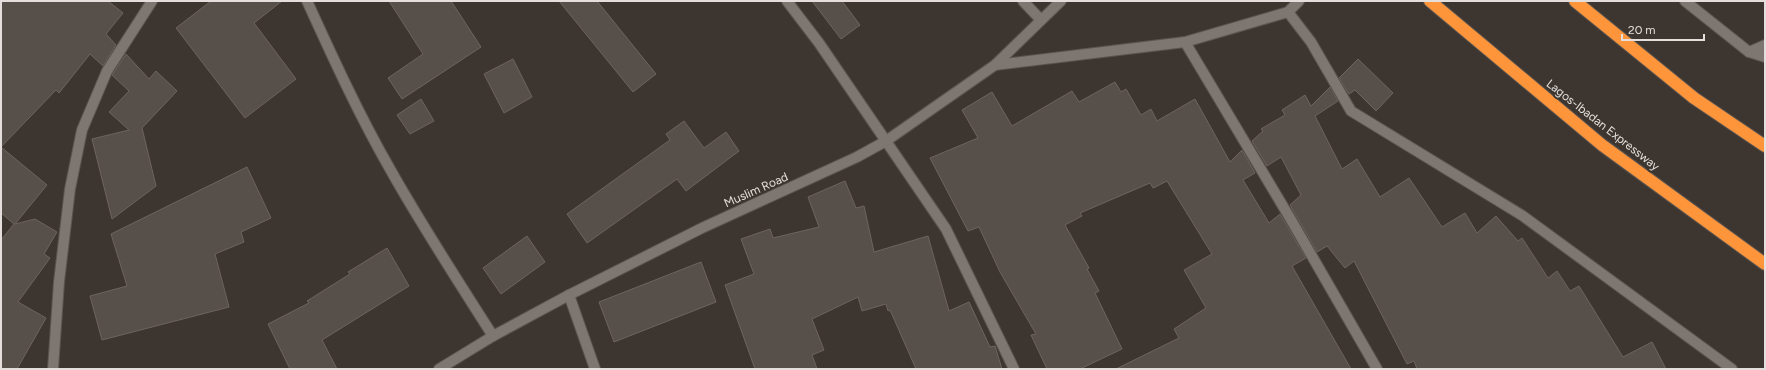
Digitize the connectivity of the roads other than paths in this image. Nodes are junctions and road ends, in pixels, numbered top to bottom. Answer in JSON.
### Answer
{"nodes":[{"id":1,"x":307,"y":1,"type":"edge"},
{"id":2,"x":787,"y":1,"type":"edge"},
{"id":3,"x":1023,"y":1,"type":"edge"},
{"id":4,"x":1061,"y":1,"type":"edge"},
{"id":5,"x":1299,"y":1,"type":"edge"},
{"id":6,"x":1430,"y":1,"type":"edge"},
{"id":7,"x":1575,"y":1,"type":"edge"},
{"id":8,"x":1685,"y":1,"type":"edge"},
{"id":9,"x":148,"y":2,"type":"edge"},
{"id":10,"x":1288,"y":12,"type":"junction"},
{"id":11,"x":1041,"y":20,"type":"junction"},
{"id":12,"x":1185,"y":42,"type":"junction"},
{"id":13,"x":1765,"y":45,"type":"edge"},
{"id":14,"x":1749,"y":52,"type":"junction"},
{"id":15,"x":1765,"y":57,"type":"edge"},
{"id":16,"x":995,"y":65,"type":"junction"},
{"id":17,"x":886,"y":141,"type":"junction"},
{"id":18,"x":1765,"y":146,"type":"edge"},
{"id":19,"x":1765,"y":264,"type":"edge"},
{"id":20,"x":569,"y":295,"type":"junction"},
{"id":21,"x":493,"y":336,"type":"junction"},
{"id":22,"x":53,"y":369,"type":"edge"},
{"id":23,"x":439,"y":369,"type":"edge"},
{"id":24,"x":595,"y":369,"type":"edge"},
{"id":25,"x":1014,"y":369,"type":"edge"},
{"id":26,"x":1377,"y":369,"type":"edge"},
{"id":27,"x":1732,"y":369,"type":"edge"}],
"edges":[{"from":1,"to":21,"type":"street"},
{"from":2,"to":17,"type":"street"},
{"from":3,"to":11,"type":"street"},
{"from":4,"to":11,"type":"street","name":"Muslim Road"},
{"from":5,"to":10,"type":"street"},
{"from":6,"to":19,"type":"highway","name":"Lagos-Ibadan Expressway"},
{"from":7,"to":18,"type":"highway"},
{"from":8,"to":14,"type":"street"},
{"from":9,"to":22,"type":"street"},
{"from":10,"to":12,"type":"street"},
{"from":10,"to":27,"type":"street"},
{"from":11,"to":16,"type":"street","name":"Muslim Road"},
{"from":12,"to":16,"type":"street"},
{"from":12,"to":26,"type":"street"},
{"from":13,"to":14,"type":"street"},
{"from":14,"to":15,"type":"street"},
{"from":16,"to":17,"type":"street","name":"Muslim Road"},
{"from":17,"to":20,"type":"street","name":"Muslim Road"},
{"from":17,"to":25,"type":"street"},
{"from":20,"to":21,"type":"street","name":"Muslim Road"},
{"from":20,"to":24,"type":"street"},
{"from":21,"to":23,"type":"street","name":"Muslim Road"}]}
